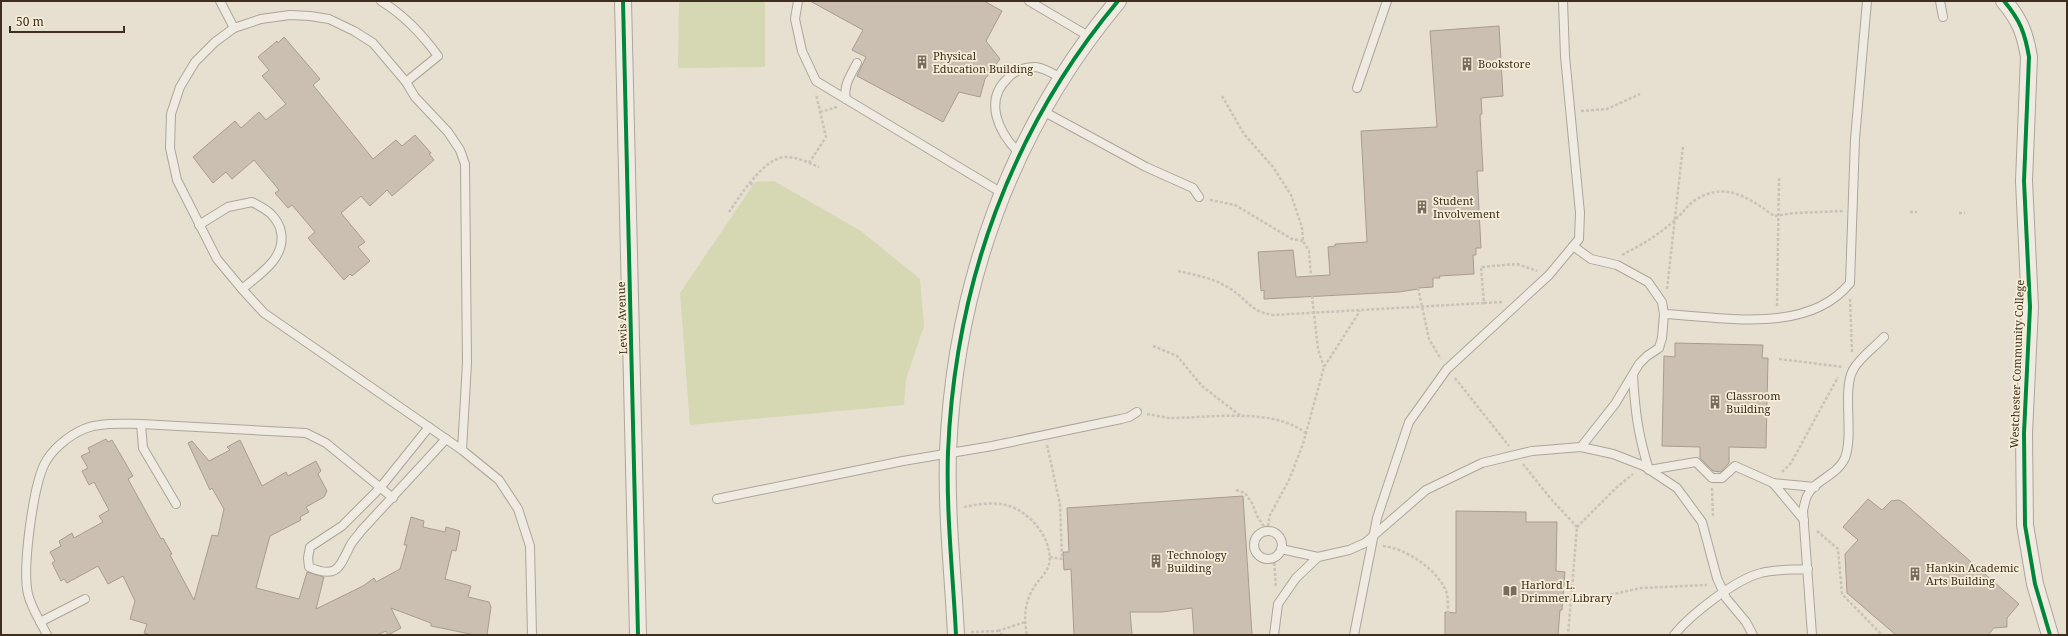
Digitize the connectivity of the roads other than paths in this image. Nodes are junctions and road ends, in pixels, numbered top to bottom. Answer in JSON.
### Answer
{"nodes":[{"id":1,"x":220,"y":1,"type":"edge"},
{"id":2,"x":381,"y":1,"type":"edge"},
{"id":3,"x":623,"y":1,"type":"edge"},
{"id":4,"x":798,"y":1,"type":"edge"},
{"id":5,"x":1029,"y":1,"type":"edge"},
{"id":6,"x":1118,"y":1,"type":"edge"},
{"id":7,"x":1387,"y":1,"type":"edge"},
{"id":8,"x":1563,"y":1,"type":"edge"},
{"id":9,"x":1867,"y":1,"type":"edge"},
{"id":10,"x":1940,"y":1,"type":"edge"},
{"id":11,"x":2004,"y":1,"type":"edge"},
{"id":12,"x":1943,"y":17,"type":"dead end"},
{"id":13,"x":234,"y":28,"type":"junction"},
{"id":14,"x":1090,"y":37,"type":"junction"},
{"id":15,"x":857,"y":63,"type":"dead end"},
{"id":16,"x":1061,"y":78,"type":"junction"},
{"id":17,"x":406,"y":82,"type":"junction"},
{"id":18,"x":1357,"y":88,"type":"dead end"},
{"id":19,"x":846,"y":99,"type":"junction"},
{"id":20,"x":1041,"y":110,"type":"junction"},
{"id":21,"x":1019,"y":153,"type":"junction"},
{"id":22,"x":1002,"y":193,"type":"junction"},
{"id":23,"x":1199,"y":197,"type":"road end"},
{"id":24,"x":199,"y":225,"type":"junction"},
{"id":25,"x":1573,"y":246,"type":"junction"},
{"id":26,"x":242,"y":289,"type":"junction"},
{"id":27,"x":1664,"y":314,"type":"junction"},
{"id":28,"x":1884,"y":337,"type":"dead end"},
{"id":29,"x":1633,"y":375,"type":"junction"},
{"id":30,"x":1137,"y":412,"type":"road end"},
{"id":31,"x":141,"y":424,"type":"junction"},
{"id":32,"x":429,"y":427,"type":"junction"},
{"id":33,"x":446,"y":439,"type":"junction"},
{"id":34,"x":1580,"y":447,"type":"junction"},
{"id":35,"x":462,"y":450,"type":"junction"},
{"id":36,"x":948,"y":454,"type":"junction"},
{"id":37,"x":1646,"y":468,"type":"junction"},
{"id":38,"x":1773,"y":483,"type":"junction"},
{"id":39,"x":1815,"y":487,"type":"junction"},
{"id":40,"x":380,"y":488,"type":"junction"},
{"id":41,"x":393,"y":498,"type":"junction"},
{"id":42,"x":717,"y":499,"type":"dead end"},
{"id":43,"x":176,"y":504,"type":"dead end"},
{"id":44,"x":1804,"y":520,"type":"junction"},
{"id":45,"x":1373,"y":541,"type":"junction"},
{"id":46,"x":1281,"y":549,"type":"junction"},
{"id":47,"x":1318,"y":557,"type":"junction"},
{"id":48,"x":1808,"y":569,"type":"junction"},
{"id":49,"x":1722,"y":588,"type":"junction"},
{"id":50,"x":85,"y":598,"type":"dead end"},
{"id":51,"x":40,"y":622,"type":"junction"},
{"id":52,"x":960,"y":634,"type":"edge"},
{"id":53,"x":47,"y":635,"type":"edge"},
{"id":54,"x":532,"y":635,"type":"edge"},
{"id":55,"x":638,"y":635,"type":"edge"},
{"id":56,"x":1274,"y":635,"type":"edge"},
{"id":57,"x":1354,"y":635,"type":"edge"},
{"id":58,"x":1674,"y":635,"type":"edge"},
{"id":59,"x":1753,"y":635,"type":"edge"},
{"id":60,"x":1812,"y":635,"type":"edge"},
{"id":61,"x":2050,"y":635,"type":"edge"}],
"edges":[{"from":1,"to":13,"type":"lane"},
{"from":2,"to":17,"type":"lane"},
{"from":3,"to":55,"type":"street","name":"Lewis Avenue"},
{"from":4,"to":19,"type":"lane"},
{"from":5,"to":14,"type":"lane"},
{"from":6,"to":14,"type":"street"},
{"from":7,"to":18,"type":"lane"},
{"from":8,"to":25,"type":"lane"},
{"from":9,"to":27,"type":"lane"},
{"from":10,"to":12,"type":"lane"},
{"from":11,"to":61,"type":"street","name":"Westchester Community College"},
{"from":13,"to":17,"type":"lane"},
{"from":13,"to":24,"type":"lane"},
{"from":14,"to":16,"type":"street"},
{"from":15,"to":19,"type":"lane"},
{"from":16,"to":20,"type":"street"},
{"from":16,"to":21,"type":"lane"},
{"from":17,"to":35,"type":"lane"},
{"from":19,"to":22,"type":"lane"},
{"from":20,"to":21,"type":"street"},
{"from":20,"to":23,"type":"lane"},
{"from":21,"to":22,"type":"street"},
{"from":22,"to":36,"type":"street"},
{"from":24,"to":26,"type":"lane"},
{"from":24,"to":26,"type":"lane"},
{"from":25,"to":27,"type":"lane"},
{"from":25,"to":45,"type":"lane"},
{"from":26,"to":32,"type":"lane"},
{"from":27,"to":29,"type":"lane"},
{"from":28,"to":39,"type":"lane"},
{"from":29,"to":34,"type":"lane"},
{"from":29,"to":37,"type":"lane"},
{"from":30,"to":36,"type":"lane"},
{"from":31,"to":40,"type":"lane"},
{"from":31,"to":43,"type":"lane"},
{"from":31,"to":51,"type":"lane"},
{"from":32,"to":33,"type":"lane"},
{"from":32,"to":40,"type":"lane"},
{"from":33,"to":35,"type":"lane"},
{"from":33,"to":41,"type":"lane"},
{"from":34,"to":37,"type":"lane"},
{"from":34,"to":45,"type":"lane"},
{"from":35,"to":54,"type":"lane"},
{"from":36,"to":42,"type":"lane"},
{"from":36,"to":52,"type":"street"},
{"from":37,"to":38,"type":"lane"},
{"from":37,"to":49,"type":"lane"},
{"from":38,"to":39,"type":"lane"},
{"from":38,"to":44,"type":"lane"},
{"from":39,"to":44,"type":"lane"},
{"from":40,"to":41,"type":"lane"},
{"from":40,"to":41,"type":"lane"},
{"from":44,"to":48,"type":"lane"},
{"from":45,"to":47,"type":"lane"},
{"from":45,"to":57,"type":"lane"},
{"from":46,"to":46,"type":"lane"},
{"from":46,"to":47,"type":"lane"},
{"from":47,"to":56,"type":"lane"},
{"from":48,"to":49,"type":"lane"},
{"from":48,"to":60,"type":"lane"},
{"from":49,"to":58,"type":"lane"},
{"from":49,"to":59,"type":"lane"},
{"from":50,"to":51,"type":"lane"},
{"from":51,"to":53,"type":"lane"}]}
